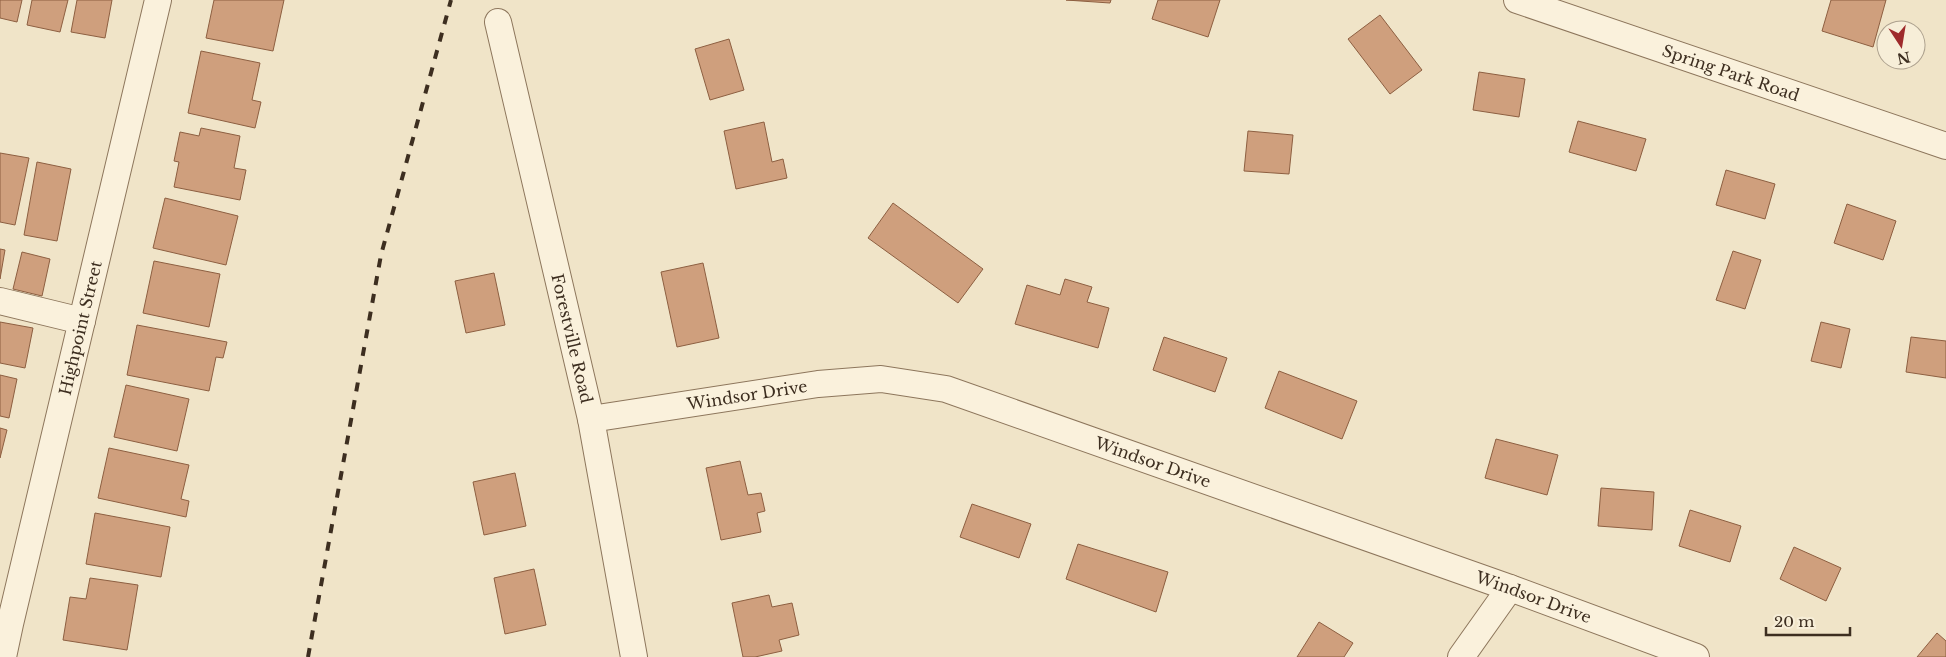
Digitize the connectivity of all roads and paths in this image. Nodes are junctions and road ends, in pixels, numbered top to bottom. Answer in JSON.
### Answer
{"nodes":[{"id":1,"x":158,"y":0,"type":"edge"},
{"id":2,"x":1517,"y":0,"type":"edge"},
{"id":3,"x":498,"y":22,"type":"dead end"},
{"id":4,"x":1946,"y":146,"type":"edge"},
{"id":5,"x":0,"y":301,"type":"edge"},
{"id":6,"x":82,"y":321,"type":"junction"},
{"id":7,"x":591,"y":419,"type":"junction"},
{"id":8,"x":1510,"y":588,"type":"junction"},
{"id":9,"x":4,"y":657,"type":"edge"},
{"id":10,"x":634,"y":657,"type":"edge"},
{"id":11,"x":1461,"y":657,"type":"edge"},
{"id":12,"x":1696,"y":657,"type":"edge"}],
"edges":[{"from":1,"to":6,"type":"street","name":"Highpoint Street"},
{"from":2,"to":4,"type":"street","name":"Spring Park Road"},
{"from":3,"to":7,"type":"street","name":"Forestville Road"},
{"from":5,"to":6,"type":"street"},
{"from":6,"to":9,"type":"street","name":"Highpoint Street"},
{"from":7,"to":8,"type":"street","name":"Windsor Drive"},
{"from":7,"to":10,"type":"street","name":"Forestville Road"},
{"from":8,"to":11,"type":"street"},
{"from":8,"to":12,"type":"street","name":"Windsor Drive"}]}
